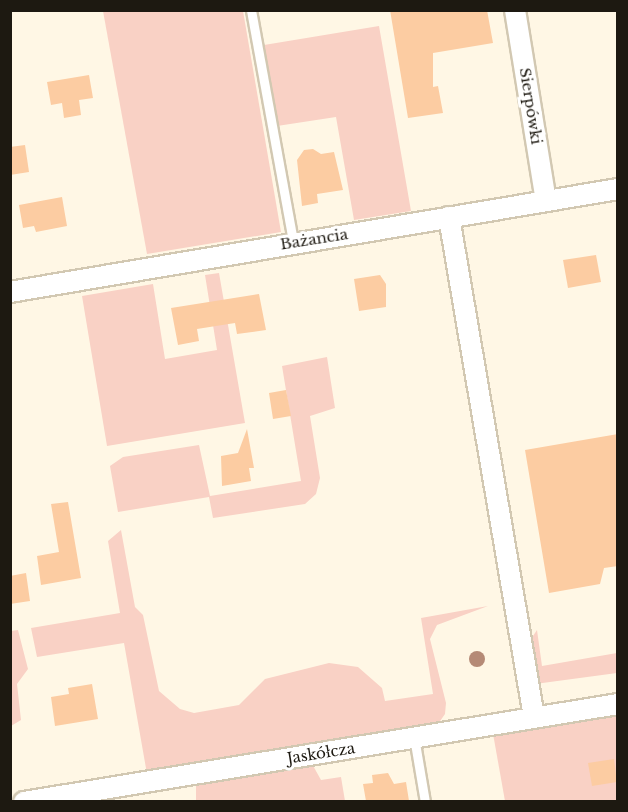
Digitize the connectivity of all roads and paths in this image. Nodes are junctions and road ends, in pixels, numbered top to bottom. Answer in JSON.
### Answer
{"nodes":[{"id":1,"x":250,"y":10,"type":"edge"},
{"id":2,"x":515,"y":10,"type":"edge"},
{"id":3,"x":618,"y":189,"type":"edge"},
{"id":4,"x":546,"y":201,"type":"junction"},
{"id":5,"x":449,"y":217,"type":"junction"},
{"id":6,"x":293,"y":242,"type":"junction"},
{"id":7,"x":10,"y":292,"type":"edge"},
{"id":8,"x":618,"y":704,"type":"edge"},
{"id":9,"x":534,"y":717,"type":"junction"},
{"id":10,"x":414,"y":737,"type":"junction"},
{"id":11,"x":24,"y":801,"type":"edge"},
{"id":12,"x":425,"y":801,"type":"edge"}],
"edges":[{"from":1,"to":6,"type":"lane"},
{"from":2,"to":4,"type":"street","name":"Sierpówki"},
{"from":3,"to":4,"type":"street","name":"Bażancia"},
{"from":4,"to":5,"type":"street","name":"Bażancia"},
{"from":5,"to":6,"type":"street","name":"Bażancia"},
{"from":5,"to":9,"type":"street"},
{"from":6,"to":7,"type":"street","name":"Bażancia"},
{"from":8,"to":9,"type":"street","name":"Jaskółcza"},
{"from":9,"to":10,"type":"street","name":"Jaskółcza"},
{"from":10,"to":11,"type":"street","name":"Jaskółcza"},
{"from":10,"to":12,"type":"lane"}]}
